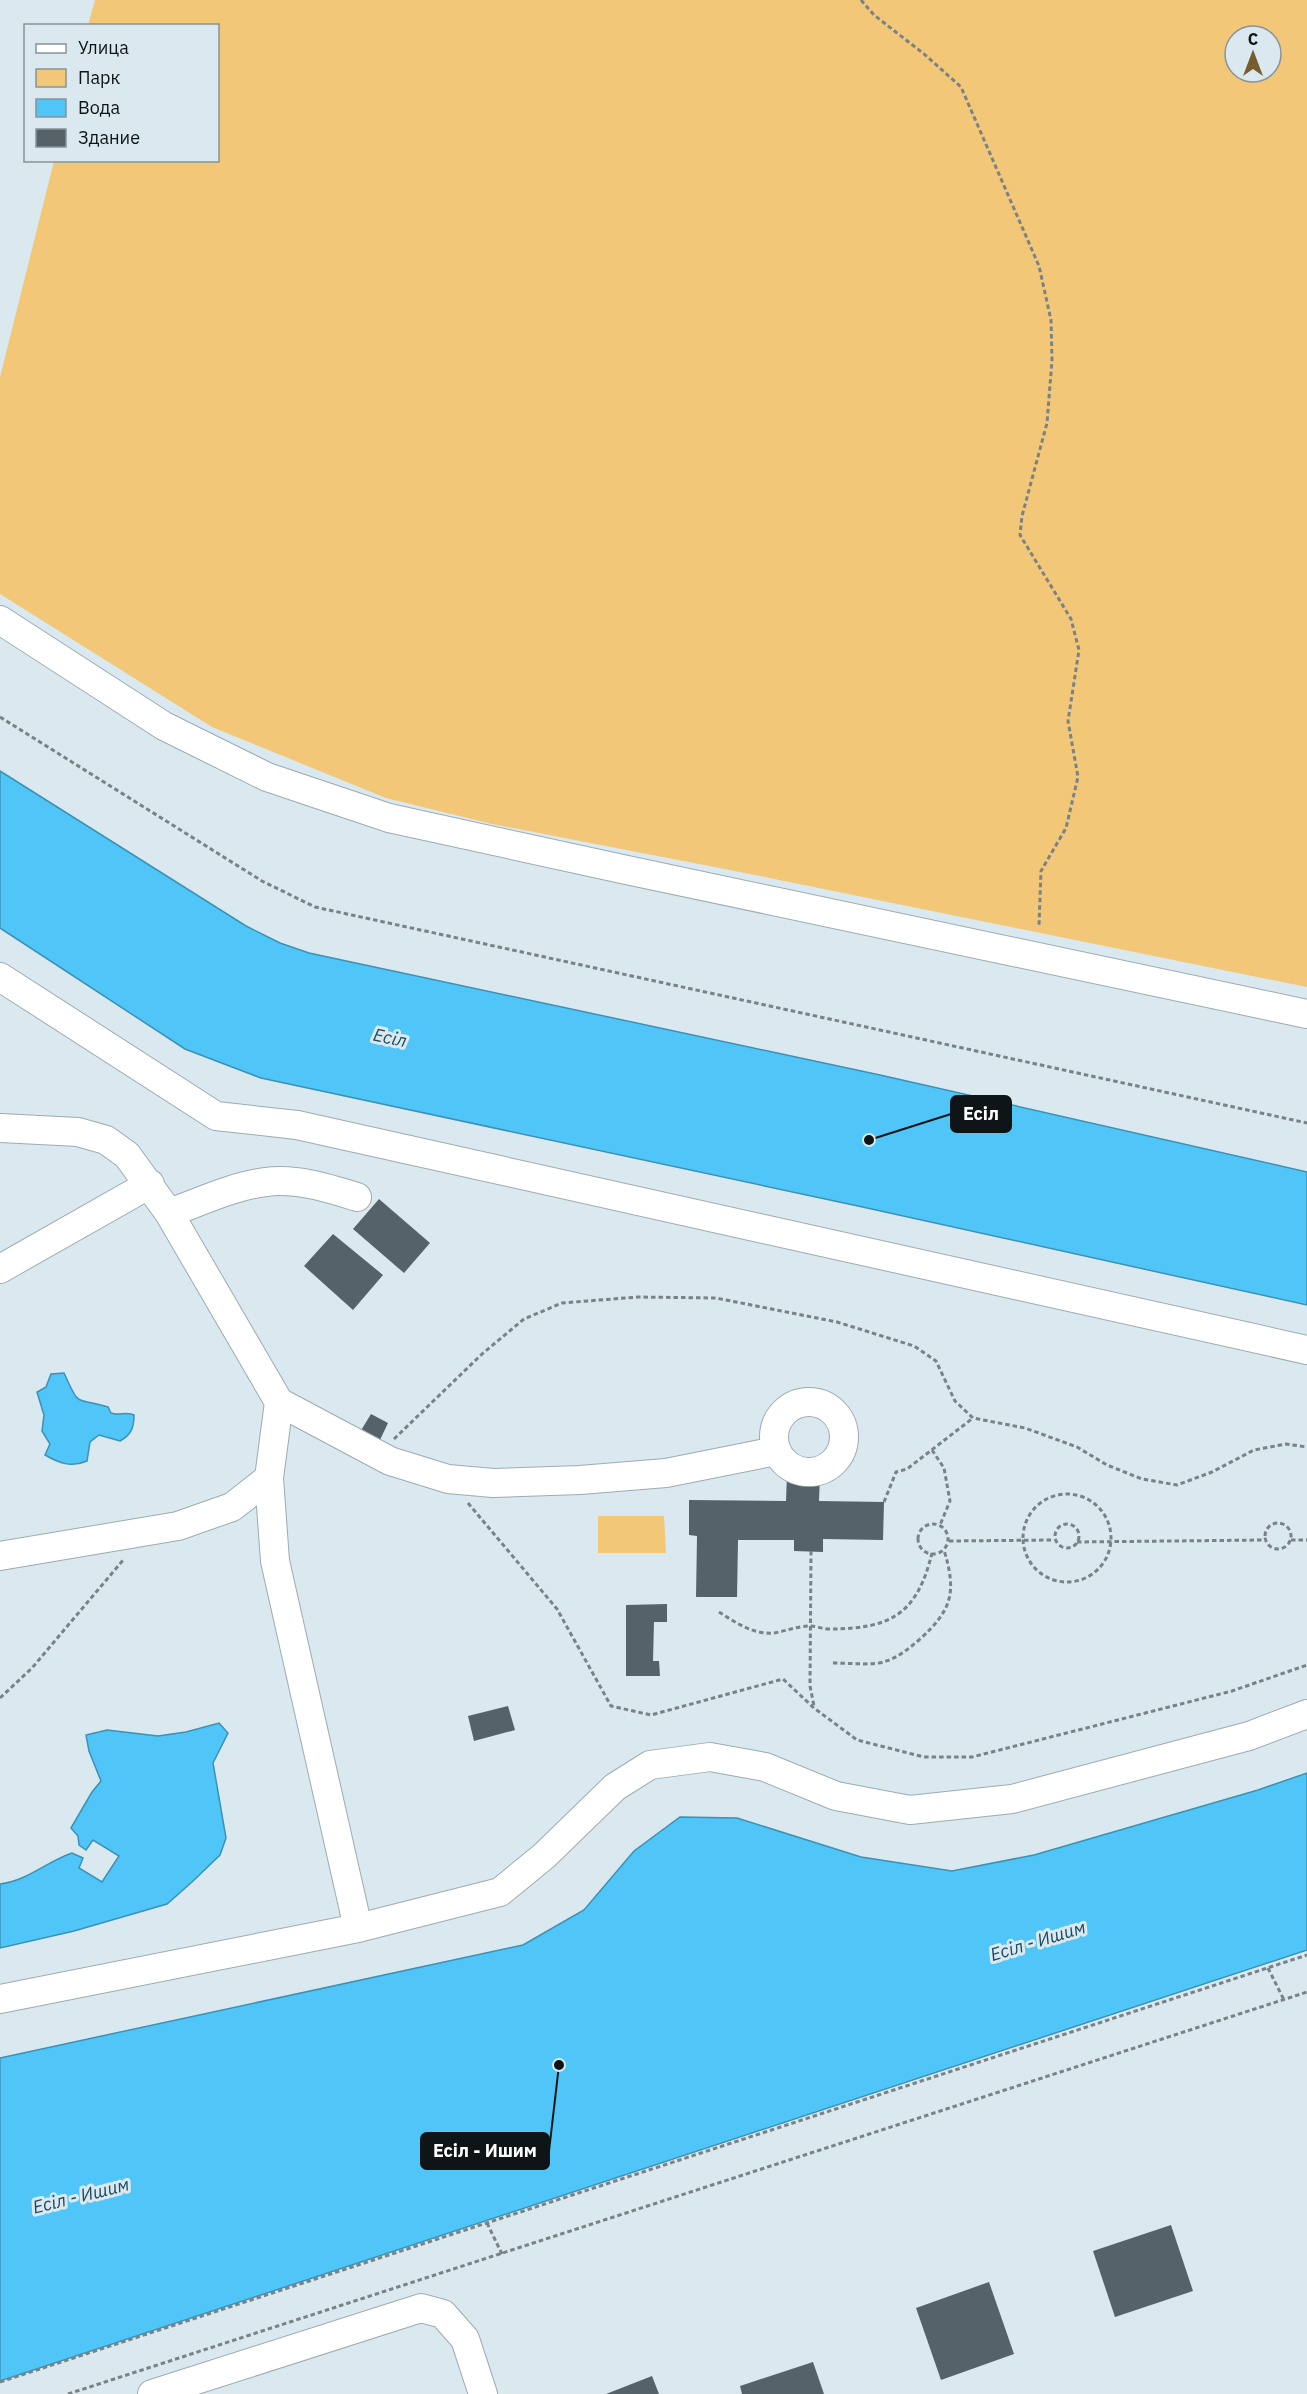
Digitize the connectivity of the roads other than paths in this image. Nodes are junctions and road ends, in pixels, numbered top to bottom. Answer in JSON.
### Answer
{"nodes":[{"id":1,"x":0,"y":620,"type":"edge"},
{"id":2,"x":0,"y":977,"type":"edge"},
{"id":3,"x":1307,"y":1014,"type":"edge"},
{"id":4,"x":0,"y":1128,"type":"edge"},
{"id":5,"x":150,"y":1184,"type":"junction"},
{"id":6,"x":357,"y":1197,"type":"dead end"},
{"id":7,"x":169,"y":1213,"type":"junction"},
{"id":8,"x":0,"y":1269,"type":"edge"},
{"id":9,"x":1307,"y":1350,"type":"edge"},
{"id":10,"x":279,"y":1402,"type":"junction"},
{"id":11,"x":775,"y":1448,"type":"dead end"},
{"id":12,"x":269,"y":1478,"type":"junction"},
{"id":13,"x":0,"y":1556,"type":"edge"},
{"id":14,"x":1307,"y":1714,"type":"edge"},
{"id":15,"x":358,"y":1928,"type":"junction"},
{"id":16,"x":0,"y":1999,"type":"edge"},
{"id":17,"x":152,"y":2394,"type":"edge"},
{"id":18,"x":483,"y":2394,"type":"edge"}],
"edges":[{"from":1,"to":3,"type":"street"},
{"from":2,"to":9,"type":"street"},
{"from":4,"to":5,"type":"street"},
{"from":5,"to":7,"type":"street"},
{"from":5,"to":8,"type":"street"},
{"from":6,"to":7,"type":"street"},
{"from":7,"to":10,"type":"street"},
{"from":10,"to":11,"type":"street"},
{"from":10,"to":12,"type":"street"},
{"from":12,"to":13,"type":"street"},
{"from":12,"to":15,"type":"street"},
{"from":14,"to":15,"type":"street"},
{"from":15,"to":16,"type":"street"},
{"from":17,"to":18,"type":"street"}]}
